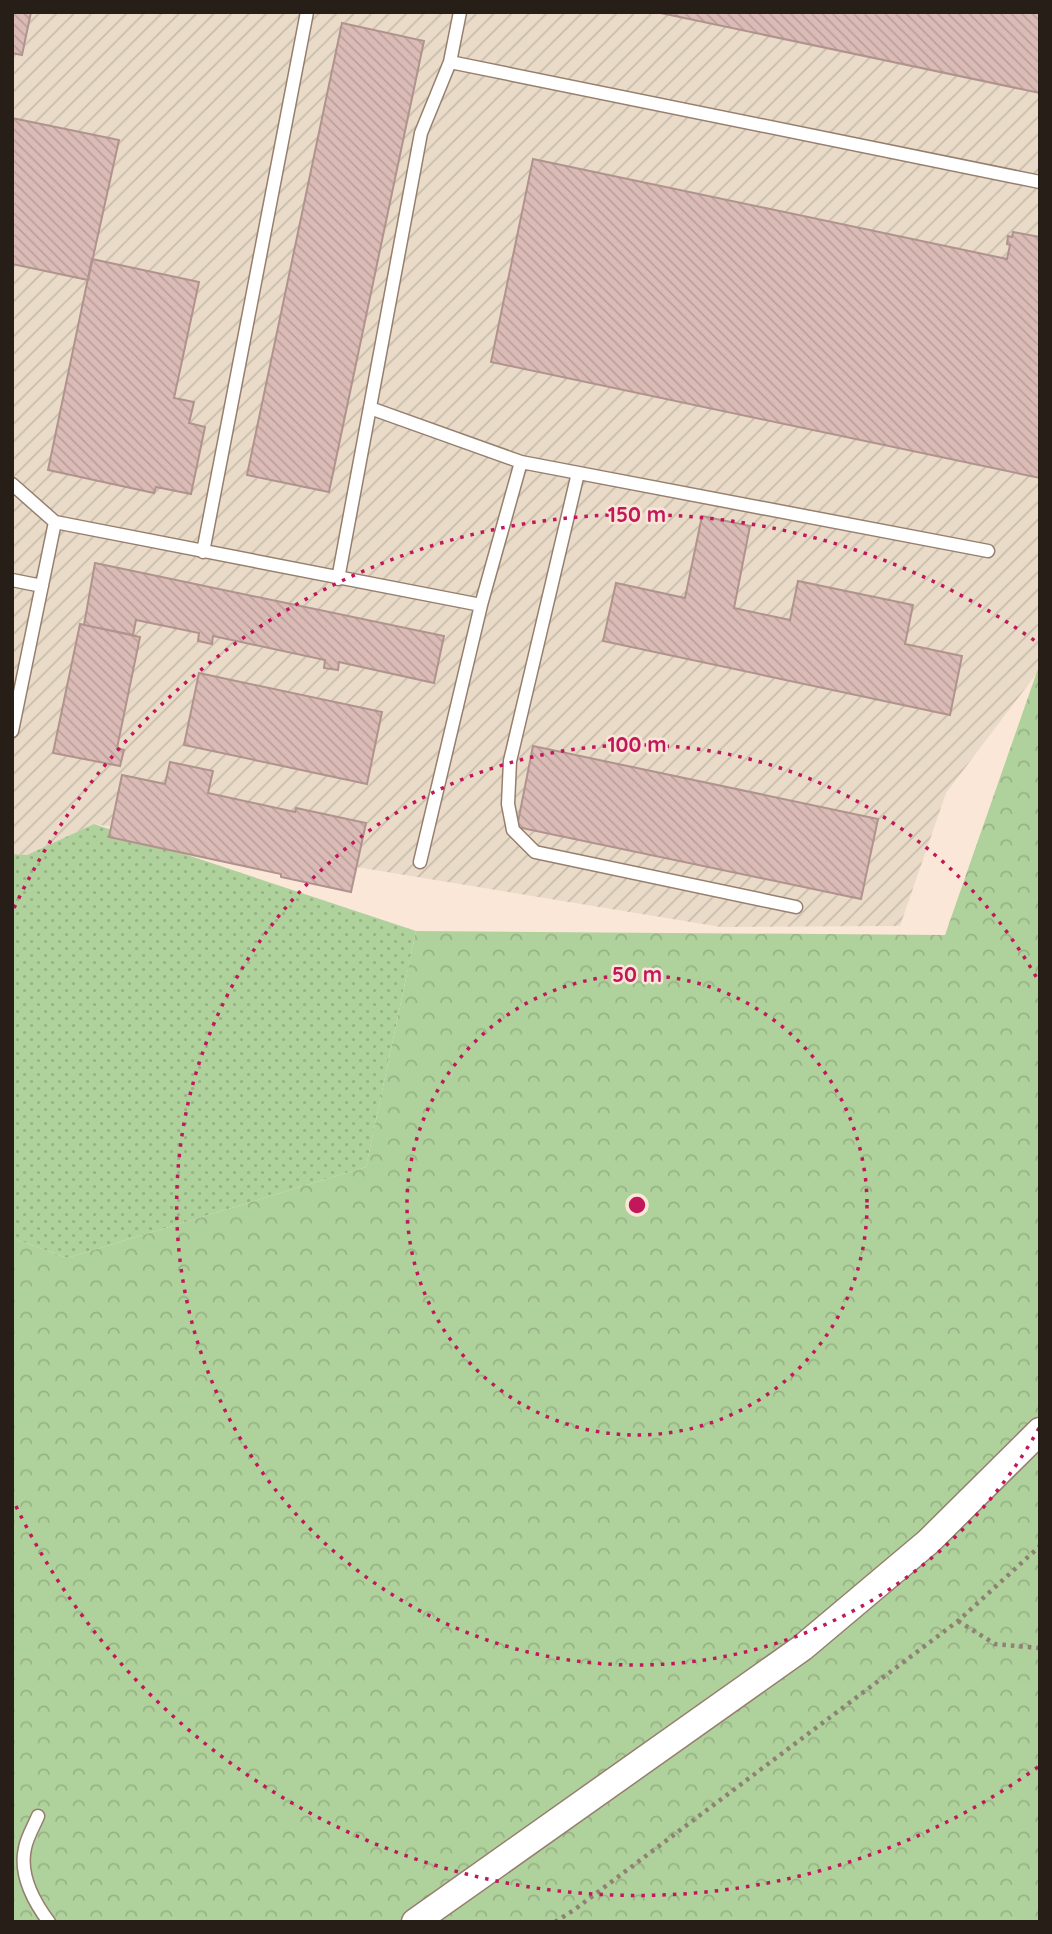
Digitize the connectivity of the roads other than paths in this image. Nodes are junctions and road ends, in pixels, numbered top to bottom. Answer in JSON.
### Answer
{"nodes":[{"id":1,"x":307,"y":12,"type":"edge"},
{"id":2,"x":460,"y":12,"type":"edge"},
{"id":3,"x":450,"y":62,"type":"junction"},
{"id":4,"x":1040,"y":182,"type":"edge"},
{"id":5,"x":370,"y":408,"type":"junction"},
{"id":6,"x":521,"y":462,"type":"junction"},
{"id":7,"x":578,"y":473,"type":"junction"},
{"id":8,"x":12,"y":484,"type":"edge"},
{"id":9,"x":55,"y":522,"type":"junction"},
{"id":10,"x":988,"y":551,"type":"dead end"},
{"id":11,"x":203,"y":552,"type":"junction"},
{"id":12,"x":338,"y":579,"type":"junction"},
{"id":13,"x":12,"y":580,"type":"edge"},
{"id":14,"x":42,"y":586,"type":"junction"},
{"id":15,"x":481,"y":606,"type":"junction"},
{"id":16,"x":12,"y":732,"type":"edge"},
{"id":17,"x":420,"y":862,"type":"dead end"},
{"id":18,"x":796,"y":907,"type":"dead end"},
{"id":19,"x":1040,"y":1431,"type":"edge"},
{"id":20,"x":38,"y":1816,"type":"dead end"},
{"id":21,"x":49,"y":1922,"type":"edge"},
{"id":22,"x":415,"y":1922,"type":"edge"}],
"edges":[{"from":1,"to":11,"type":"lane"},
{"from":2,"to":3,"type":"lane"},
{"from":3,"to":4,"type":"lane"},
{"from":3,"to":5,"type":"lane"},
{"from":5,"to":6,"type":"lane"},
{"from":5,"to":12,"type":"lane"},
{"from":6,"to":7,"type":"lane"},
{"from":6,"to":15,"type":"lane"},
{"from":7,"to":10,"type":"lane"},
{"from":7,"to":18,"type":"lane"},
{"from":8,"to":9,"type":"lane"},
{"from":9,"to":11,"type":"lane"},
{"from":9,"to":14,"type":"lane"},
{"from":11,"to":12,"type":"lane"},
{"from":12,"to":15,"type":"lane"},
{"from":13,"to":14,"type":"lane"},
{"from":14,"to":16,"type":"lane"},
{"from":15,"to":17,"type":"lane"},
{"from":19,"to":22,"type":"street"},
{"from":20,"to":21,"type":"lane"}]}
